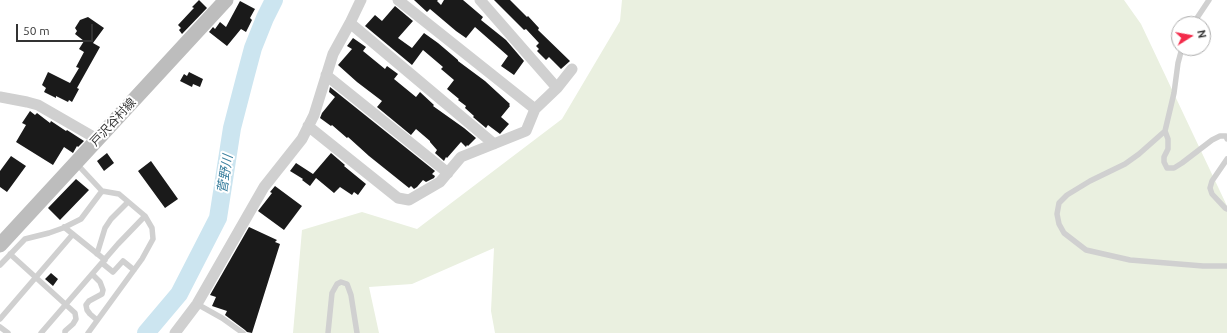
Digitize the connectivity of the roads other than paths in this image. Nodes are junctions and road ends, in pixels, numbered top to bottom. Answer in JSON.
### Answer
{"nodes":[{"id":1,"x":226,"y":0,"type":"edge"},
{"id":2,"x":361,"y":0,"type":"edge"},
{"id":3,"x":398,"y":0,"type":"edge"},
{"id":4,"x":480,"y":0,"type":"edge"},
{"id":5,"x":1209,"y":0,"type":"edge"},
{"id":6,"x":1198,"y":16,"type":"edge"},
{"id":7,"x":350,"y":23,"type":"junction"},
{"id":8,"x":1180,"y":56,"type":"edge"},
{"id":9,"x":572,"y":69,"type":"dead end"},
{"id":10,"x":326,"y":75,"type":"junction"},
{"id":11,"x":557,"y":88,"type":"junction"},
{"id":12,"x":0,"y":97,"type":"edge"},
{"id":13,"x":535,"y":109,"type":"junction"},
{"id":14,"x":308,"y":126,"type":"junction"},
{"id":15,"x":1165,"y":131,"type":"junction"},
{"id":16,"x":97,"y":139,"type":"junction"},
{"id":17,"x":1227,"y":139,"type":"edge"},
{"id":18,"x":494,"y":144,"type":"junction"},
{"id":19,"x":1227,"y":159,"type":"edge"},
{"id":20,"x":76,"y":162,"type":"junction"},
{"id":21,"x":448,"y":173,"type":"junction"},
{"id":22,"x":102,"y":192,"type":"junction"},
{"id":23,"x":128,"y":202,"type":"junction"},
{"id":24,"x":1227,"y":209,"type":"edge"},
{"id":25,"x":145,"y":216,"type":"junction"},
{"id":26,"x":64,"y":227,"type":"junction"},
{"id":27,"x":73,"y":234,"type":"junction"},
{"id":28,"x":5,"y":250,"type":"edge"},
{"id":29,"x":97,"y":254,"type":"junction"},
{"id":30,"x":103,"y":261,"type":"junction"},
{"id":31,"x":0,"y":265,"type":"edge"},
{"id":32,"x":1227,"y":266,"type":"edge"},
{"id":33,"x":134,"y":270,"type":"junction"},
{"id":34,"x":92,"y":274,"type":"junction"},
{"id":35,"x":36,"y":277,"type":"junction"},
{"id":36,"x":66,"y":304,"type":"junction"},
{"id":37,"x":197,"y":304,"type":"junction"},
{"id":38,"x":0,"y":319,"type":"edge"},
{"id":39,"x":97,"y":320,"type":"junction"},
{"id":40,"x":0,"y":326,"type":"edge"},
{"id":41,"x":8,"y":333,"type":"edge"},
{"id":42,"x":41,"y":333,"type":"edge"},
{"id":43,"x":65,"y":333,"type":"edge"},
{"id":44,"x":88,"y":333,"type":"edge"},
{"id":45,"x":175,"y":333,"type":"edge"},
{"id":46,"x":243,"y":333,"type":"edge"},
{"id":47,"x":328,"y":333,"type":"edge"},
{"id":48,"x":357,"y":333,"type":"edge"}],
"edges":[{"from":1,"to":16,"type":"main road","name":"戸沢谷村線"},
{"from":2,"to":7,"type":"street"},
{"from":3,"to":13,"type":"street"},
{"from":4,"to":11,"type":"street"},
{"from":5,"to":6,"type":"lane"},
{"from":7,"to":10,"type":"street"},
{"from":7,"to":18,"type":"street"},
{"from":8,"to":15,"type":"lane"},
{"from":9,"to":11,"type":"street"},
{"from":10,"to":14,"type":"street"},
{"from":10,"to":21,"type":"street"},
{"from":11,"to":13,"type":"street"},
{"from":12,"to":16,"type":"street"},
{"from":13,"to":18,"type":"street"},
{"from":14,"to":21,"type":"street"},
{"from":14,"to":37,"type":"street"},
{"from":15,"to":17,"type":"lane"},
{"from":15,"to":32,"type":"lane"},
{"from":16,"to":20,"type":"main road","name":"戸沢谷村線"},
{"from":18,"to":21,"type":"street"},
{"from":19,"to":24,"type":"lane"},
{"from":20,"to":22,"type":"lane"},
{"from":20,"to":28,"type":"main road","name":"戸沢谷村線"},
{"from":22,"to":23,"type":"lane"},
{"from":22,"to":26,"type":"lane"},
{"from":23,"to":25,"type":"lane"},
{"from":23,"to":29,"type":"lane"},
{"from":25,"to":30,"type":"lane"},
{"from":25,"to":33,"type":"lane"},
{"from":26,"to":27,"type":"lane"},
{"from":26,"to":28,"type":"lane"},
{"from":27,"to":29,"type":"lane"},
{"from":27,"to":35,"type":"lane"},
{"from":28,"to":31,"type":"lane"},
{"from":28,"to":35,"type":"lane"},
{"from":29,"to":30,"type":"lane"},
{"from":30,"to":33,"type":"lane"},
{"from":30,"to":34,"type":"lane"},
{"from":33,"to":39,"type":"lane"},
{"from":34,"to":36,"type":"lane"},
{"from":34,"to":39,"type":"lane"},
{"from":35,"to":36,"type":"lane"},
{"from":35,"to":38,"type":"lane"},
{"from":36,"to":42,"type":"lane"},
{"from":36,"to":43,"type":"lane"},
{"from":37,"to":45,"type":"street"},
{"from":37,"to":46,"type":"lane"},
{"from":39,"to":44,"type":"lane"},
{"from":40,"to":41,"type":"lane"},
{"from":47,"to":48,"type":"lane"}]}
